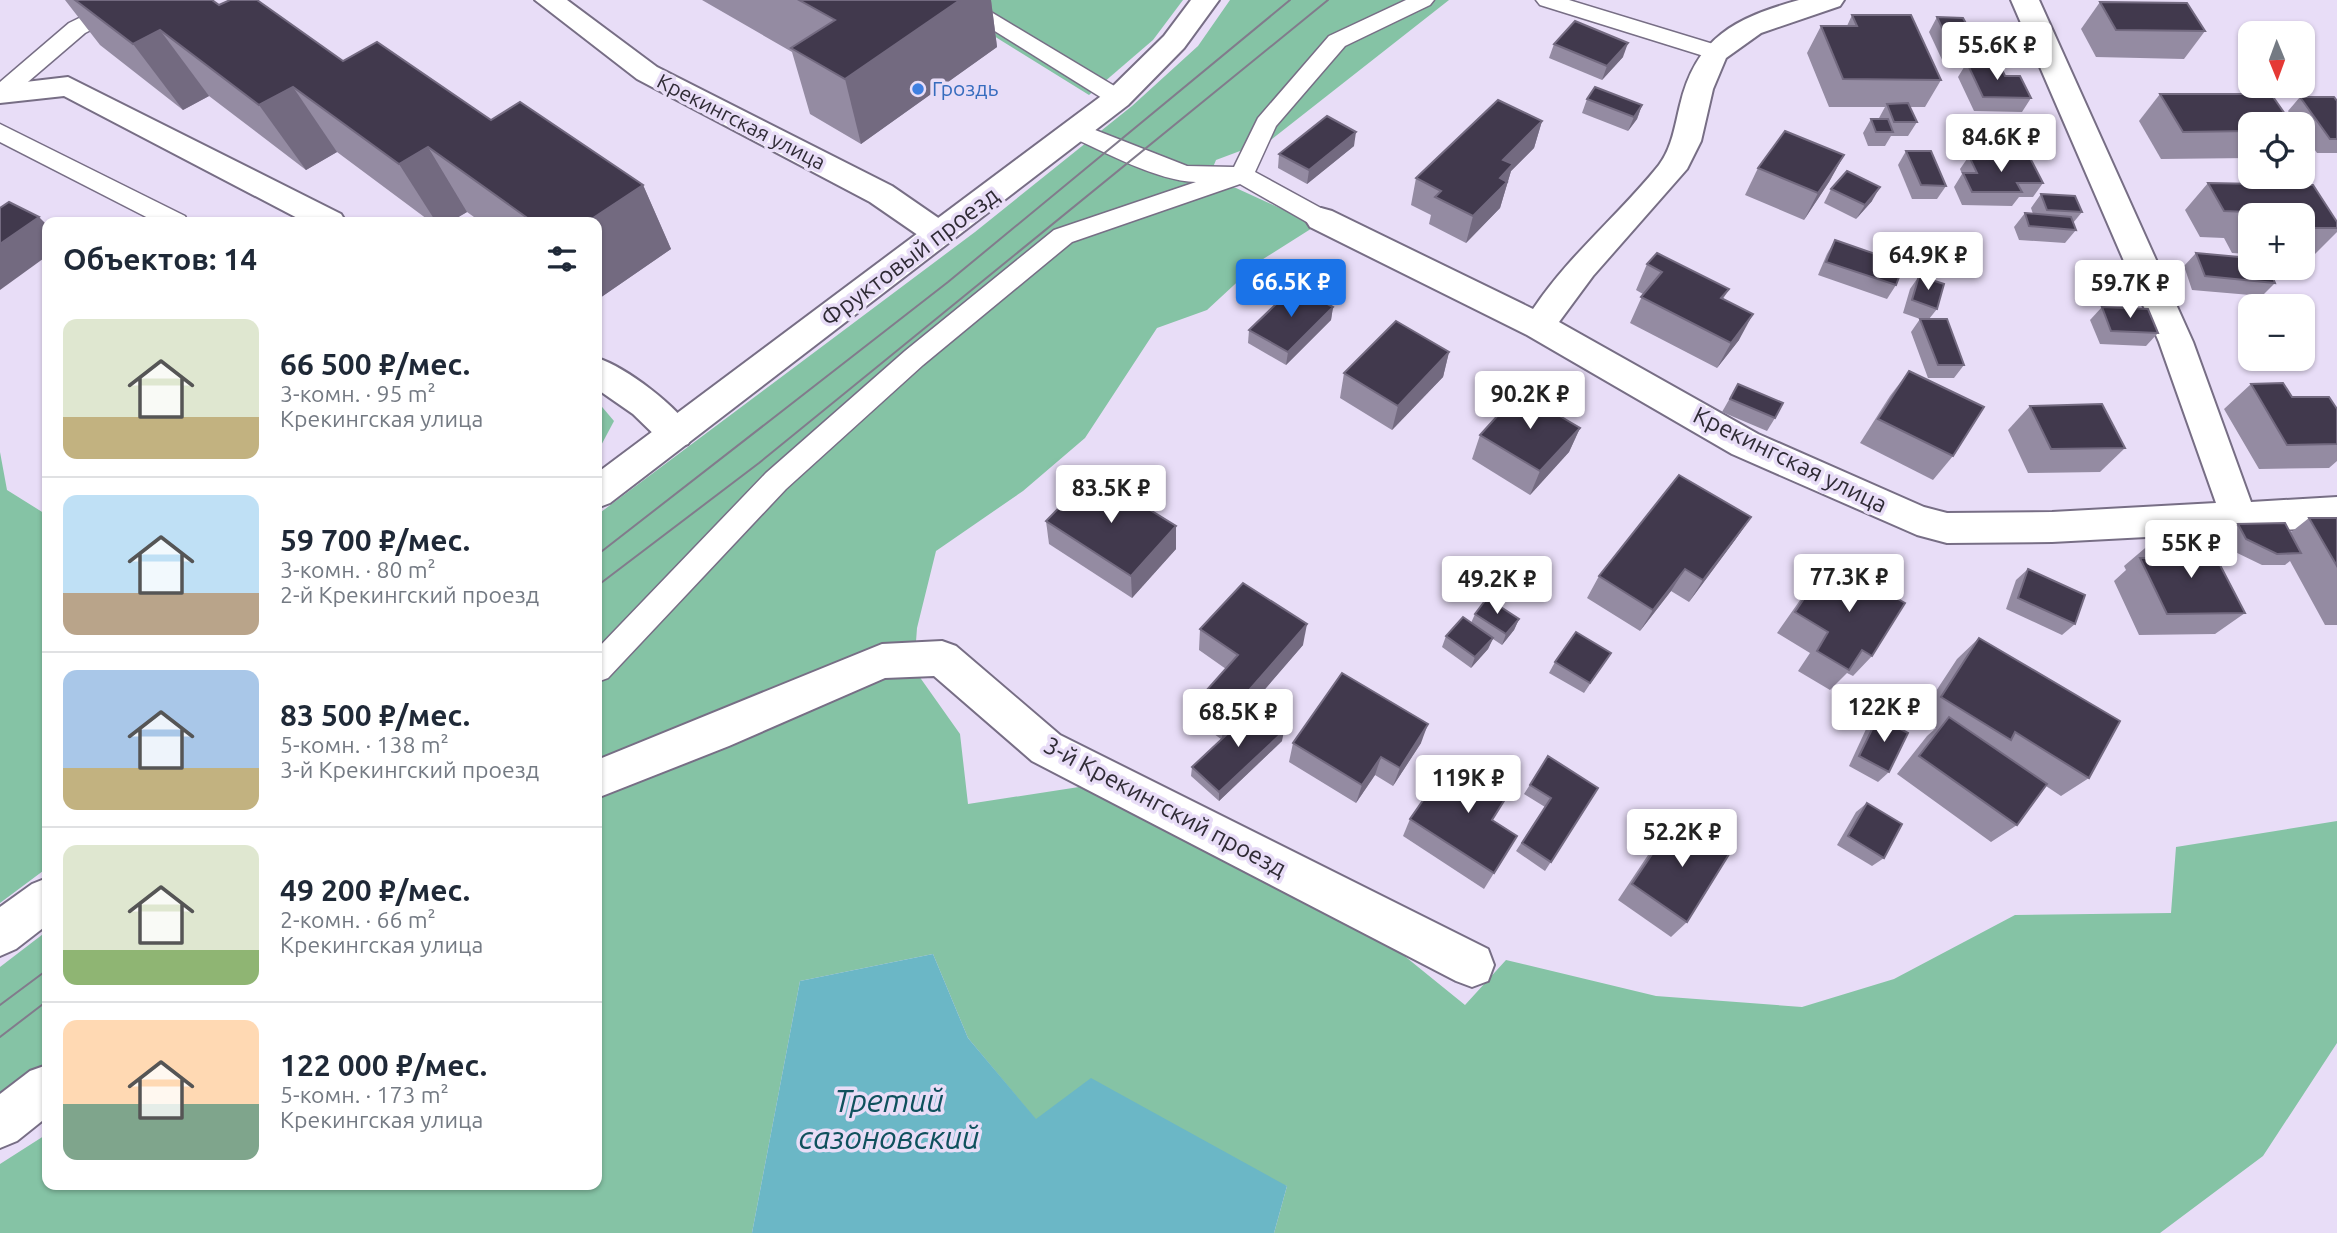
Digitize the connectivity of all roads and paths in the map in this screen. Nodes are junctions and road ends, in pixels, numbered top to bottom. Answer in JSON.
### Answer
{"nodes":[{"id":1,"x":133,"y":0,"type":"edge"},
{"id":2,"x":550,"y":0,"type":"edge"},
{"id":3,"x":956,"y":0,"type":"edge"},
{"id":4,"x":1205,"y":0,"type":"edge"},
{"id":5,"x":1423,"y":0,"type":"edge"},
{"id":6,"x":1547,"y":0,"type":"edge"},
{"id":7,"x":1830,"y":0,"type":"edge"},
{"id":8,"x":2025,"y":0,"type":"edge"},
{"id":9,"x":1715,"y":52,"type":"junction"},
{"id":10,"x":0,"y":94,"type":"edge"},
{"id":11,"x":1118,"y":99,"type":"junction"},
{"id":12,"x":1077,"y":131,"type":"junction"},
{"id":13,"x":0,"y":132,"type":"edge"},
{"id":14,"x":1242,"y":176,"type":"junction"},
{"id":15,"x":166,"y":217,"type":"edge"},
{"id":16,"x":320,"y":217,"type":"edge"},
{"id":17,"x":1321,"y":219,"type":"joint"},
{"id":18,"x":939,"y":234,"type":"junction"},
{"id":19,"x":1539,"y":326,"type":"junction"},
{"id":20,"x":602,"y":375,"type":"edge"},
{"id":21,"x":676,"y":435,"type":"junction"},
{"id":22,"x":602,"y":489,"type":"edge"},
{"id":23,"x":2337,"y":512,"type":"edge"},
{"id":24,"x":2238,"y":515,"type":"junction"},
{"id":25,"x":602,"y":664,"type":"edge"},
{"id":26,"x":602,"y":777,"type":"edge"},
{"id":27,"x":42,"y":903,"type":"edge"},
{"id":28,"x":0,"y":934,"type":"edge"},
{"id":29,"x":1472,"y":965,"type":"dead end"},
{"id":30,"x":42,"y":1092,"type":"edge"},
{"id":31,"x":0,"y":1124,"type":"edge"}],
"edges":[{"from":1,"to":10,"type":"lane"},
{"from":2,"to":18,"type":"street","name":"Крекингская улица"},
{"from":3,"to":11,"type":"lane"},
{"from":4,"to":11,"type":"street","name":"Фруктовый проезд"},
{"from":5,"to":14,"type":"lane"},
{"from":6,"to":9,"type":"lane"},
{"from":7,"to":9,"type":"street"},
{"from":8,"to":24,"type":"street"},
{"from":9,"to":19,"type":"street"},
{"from":10,"to":16,"type":"street"},
{"from":11,"to":12,"type":"street","name":"Фруктовый проезд"},
{"from":12,"to":14,"type":"lane"},
{"from":12,"to":18,"type":"street","name":"Фруктовый проезд"},
{"from":13,"to":15,"type":"lane"},
{"from":14,"to":17,"type":"lane"},
{"from":14,"to":25,"type":"lane"},
{"from":17,"to":19,"type":"street","name":"Крекингская улица"},
{"from":18,"to":21,"type":"street","name":"Фруктовый проезд"},
{"from":19,"to":24,"type":"street","name":"Крекингская улица"},
{"from":20,"to":21,"type":"street"},
{"from":21,"to":22,"type":"street","name":"Фруктовый проезд"},
{"from":23,"to":24,"type":"street","name":"Крекингская улица"},
{"from":26,"to":29,"type":"street","name":"3-й Крекингский проезд"},
{"from":27,"to":28,"type":"street"},
{"from":30,"to":31,"type":"street"}]}
